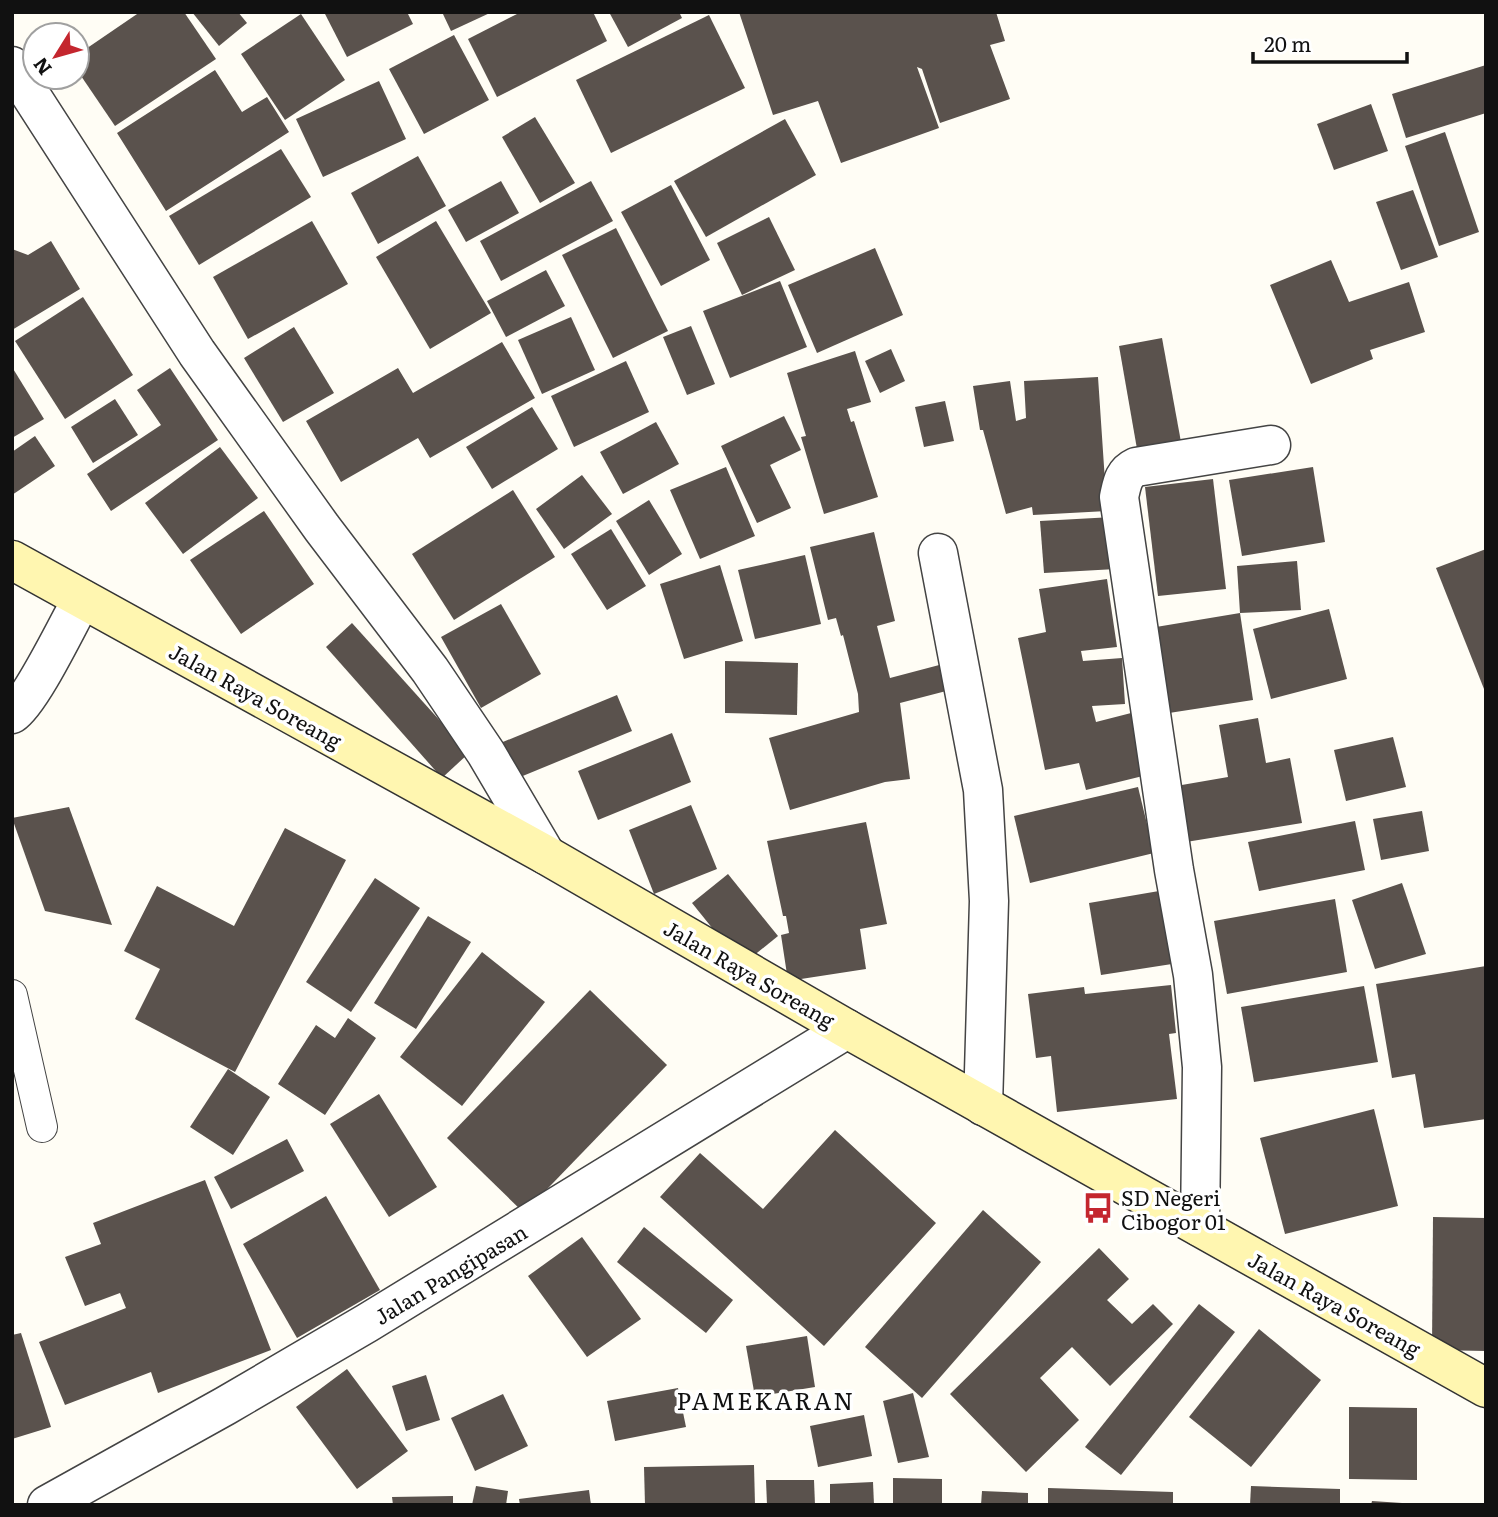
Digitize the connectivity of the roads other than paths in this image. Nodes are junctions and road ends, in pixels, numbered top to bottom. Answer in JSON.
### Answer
{"nodes":[{"id":1,"x":12,"y":66,"type":"edge"},
{"id":2,"x":1271,"y":445,"type":"dead end"},
{"id":3,"x":938,"y":553,"type":"dead end"},
{"id":4,"x":12,"y":560,"type":"edge"},
{"id":5,"x":82,"y":598,"type":"junction"},
{"id":6,"x":12,"y":714,"type":"edge"},
{"id":7,"x":547,"y":855,"type":"junction"},
{"id":8,"x":12,"y":995,"type":"edge"},
{"id":9,"x":847,"y":1030,"type":"junction"},
{"id":10,"x":984,"y":1106,"type":"junction"},
{"id":11,"x":42,"y":1127,"type":"dead end"},
{"id":12,"x":1200,"y":1227,"type":"junction"},
{"id":13,"x":1486,"y":1388,"type":"edge"},
{"id":14,"x":47,"y":1505,"type":"edge"}],
"edges":[{"from":1,"to":7,"type":"street"},
{"from":2,"to":12,"type":"street"},
{"from":3,"to":10,"type":"street"},
{"from":4,"to":5,"type":"main road","name":"Jalan Raya Soreang"},
{"from":5,"to":6,"type":"street"},
{"from":5,"to":7,"type":"main road","name":"Jalan Raya Soreang"},
{"from":7,"to":9,"type":"main road","name":"Jalan Raya Soreang"},
{"from":8,"to":11,"type":"lane"},
{"from":9,"to":10,"type":"main road","name":"Jalan Raya Soreang"},
{"from":9,"to":14,"type":"street","name":"Jalan Pangipasan"},
{"from":10,"to":12,"type":"main road","name":"Jalan Raya Soreang"},
{"from":12,"to":13,"type":"main road","name":"Jalan Raya Soreang"}]}
